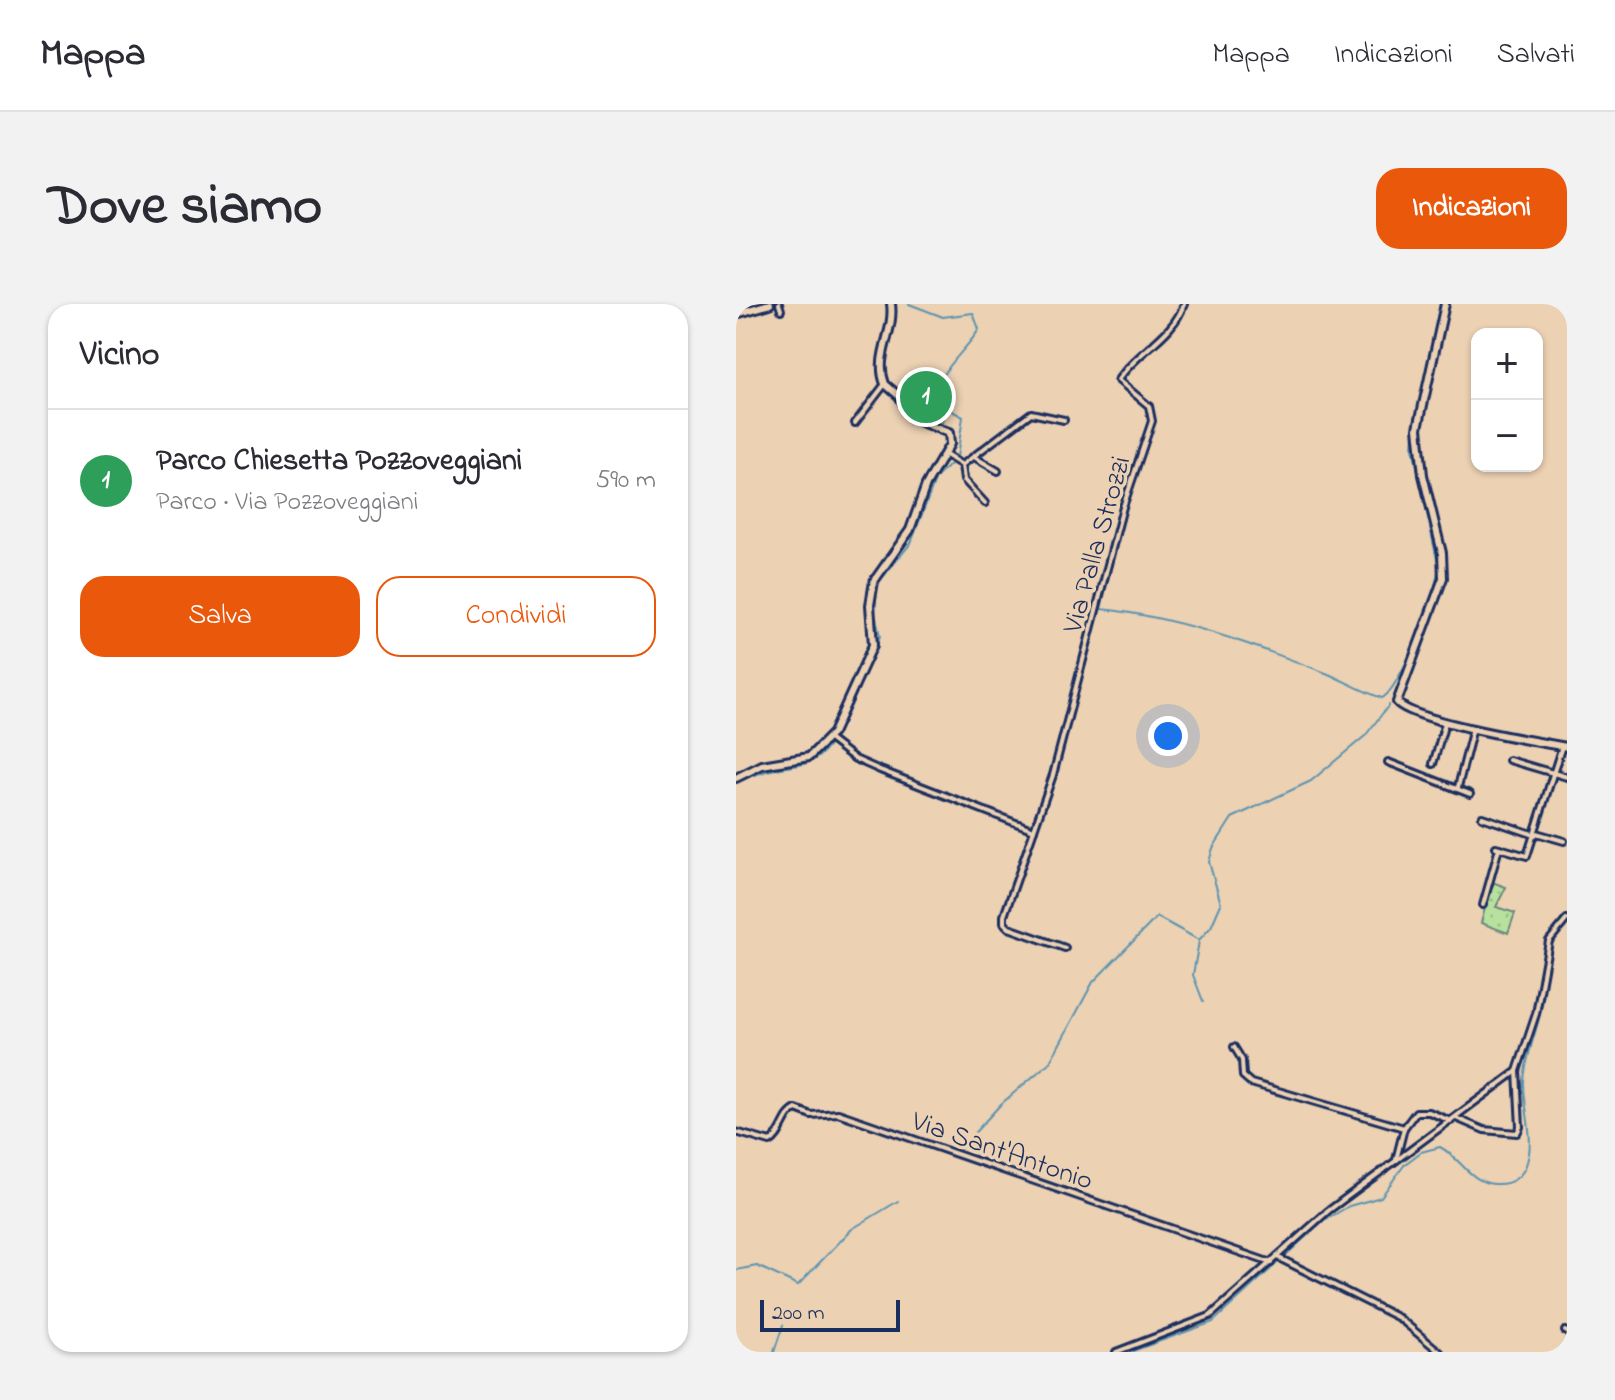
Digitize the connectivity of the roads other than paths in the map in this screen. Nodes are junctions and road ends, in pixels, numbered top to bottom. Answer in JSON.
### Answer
{"nodes":[{"id":1,"x":770,"y":304,"type":"edge"},
{"id":2,"x":891,"y":304,"type":"edge"},
{"id":3,"x":1184,"y":304,"type":"edge"},
{"id":4,"x":1445,"y":304,"type":"edge"},
{"id":5,"x":736,"y":314,"type":"edge"},
{"id":6,"x":885,"y":384,"type":"junction"},
{"id":7,"x":1064,"y":420,"type":"dead end"},
{"id":8,"x":855,"y":423,"type":"dead end"},
{"id":9,"x":946,"y":455,"type":"junction"},
{"id":10,"x":974,"y":457,"type":"junction"},
{"id":11,"x":960,"y":464,"type":"junction"},
{"id":12,"x":998,"y":471,"type":"dead end"},
{"id":13,"x":985,"y":503,"type":"dead end"},
{"id":14,"x":1446,"y":721,"type":"junction"},
{"id":15,"x":1473,"y":728,"type":"junction"},
{"id":16,"x":832,"y":742,"type":"junction"},
{"id":17,"x":1565,"y":746,"type":"edge"},
{"id":18,"x":1509,"y":760,"type":"dead end"},
{"id":19,"x":1388,"y":762,"type":"dead end"},
{"id":20,"x":1433,"y":764,"type":"dead end"},
{"id":21,"x":1554,"y":773,"type":"junction"},
{"id":22,"x":1567,"y":777,"type":"edge"},
{"id":23,"x":736,"y":778,"type":"edge"},
{"id":24,"x":1458,"y":787,"type":"junction"},
{"id":25,"x":1470,"y":794,"type":"dead end"},
{"id":26,"x":1482,"y":817,"type":"dead end"},
{"id":27,"x":1034,"y":830,"type":"junction"},
{"id":28,"x":1535,"y":834,"type":"junction"},
{"id":29,"x":1564,"y":841,"type":"dead end"},
{"id":30,"x":1483,"y":905,"type":"dead end"},
{"id":31,"x":1567,"y":919,"type":"edge"},
{"id":32,"x":1065,"y":948,"type":"dead end"},
{"id":33,"x":1234,"y":1047,"type":"dead end"},
{"id":34,"x":1517,"y":1071,"type":"junction"},
{"id":35,"x":1454,"y":1120,"type":"junction"},
{"id":36,"x":1404,"y":1128,"type":"junction"},
{"id":37,"x":736,"y":1132,"type":"edge"},
{"id":38,"x":1396,"y":1160,"type":"junction"},
{"id":39,"x":1280,"y":1260,"type":"junction"},
{"id":40,"x":1271,"y":1263,"type":"junction"},
{"id":41,"x":1116,"y":1352,"type":"edge"},
{"id":42,"x":1440,"y":1352,"type":"edge"}],
"edges":[{"from":1,"to":5,"type":"street"},
{"from":2,"to":6,"type":"street"},
{"from":3,"to":27,"type":"street","name":"Via Palla Strozzi"},
{"from":4,"to":14,"type":"street"},
{"from":6,"to":8,"type":"street"},
{"from":6,"to":9,"type":"street"},
{"from":7,"to":10,"type":"street"},
{"from":9,"to":11,"type":"street"},
{"from":9,"to":16,"type":"street"},
{"from":10,"to":11,"type":"street"},
{"from":10,"to":12,"type":"street"},
{"from":11,"to":13,"type":"street"},
{"from":14,"to":15,"type":"street"},
{"from":14,"to":20,"type":"street"},
{"from":15,"to":17,"type":"street"},
{"from":15,"to":24,"type":"street"},
{"from":16,"to":23,"type":"street"},
{"from":16,"to":27,"type":"street"},
{"from":17,"to":21,"type":"street"},
{"from":18,"to":21,"type":"street"},
{"from":19,"to":24,"type":"street"},
{"from":21,"to":22,"type":"street"},
{"from":21,"to":28,"type":"street"},
{"from":24,"to":25,"type":"street"},
{"from":26,"to":28,"type":"street"},
{"from":27,"to":32,"type":"street","name":"Via Palla Strozzi"},
{"from":28,"to":29,"type":"street"},
{"from":28,"to":30,"type":"street"},
{"from":31,"to":34,"type":"street"},
{"from":33,"to":36,"type":"street"},
{"from":34,"to":35,"type":"street"},
{"from":34,"to":35,"type":"street"},
{"from":35,"to":36,"type":"street"},
{"from":35,"to":38,"type":"street"},
{"from":36,"to":38,"type":"street"},
{"from":37,"to":40,"type":"street","name":"Via Sant'Antonio"},
{"from":38,"to":39,"type":"street"},
{"from":39,"to":40,"type":"street"},
{"from":39,"to":42,"type":"street"},
{"from":40,"to":41,"type":"street"}]}
